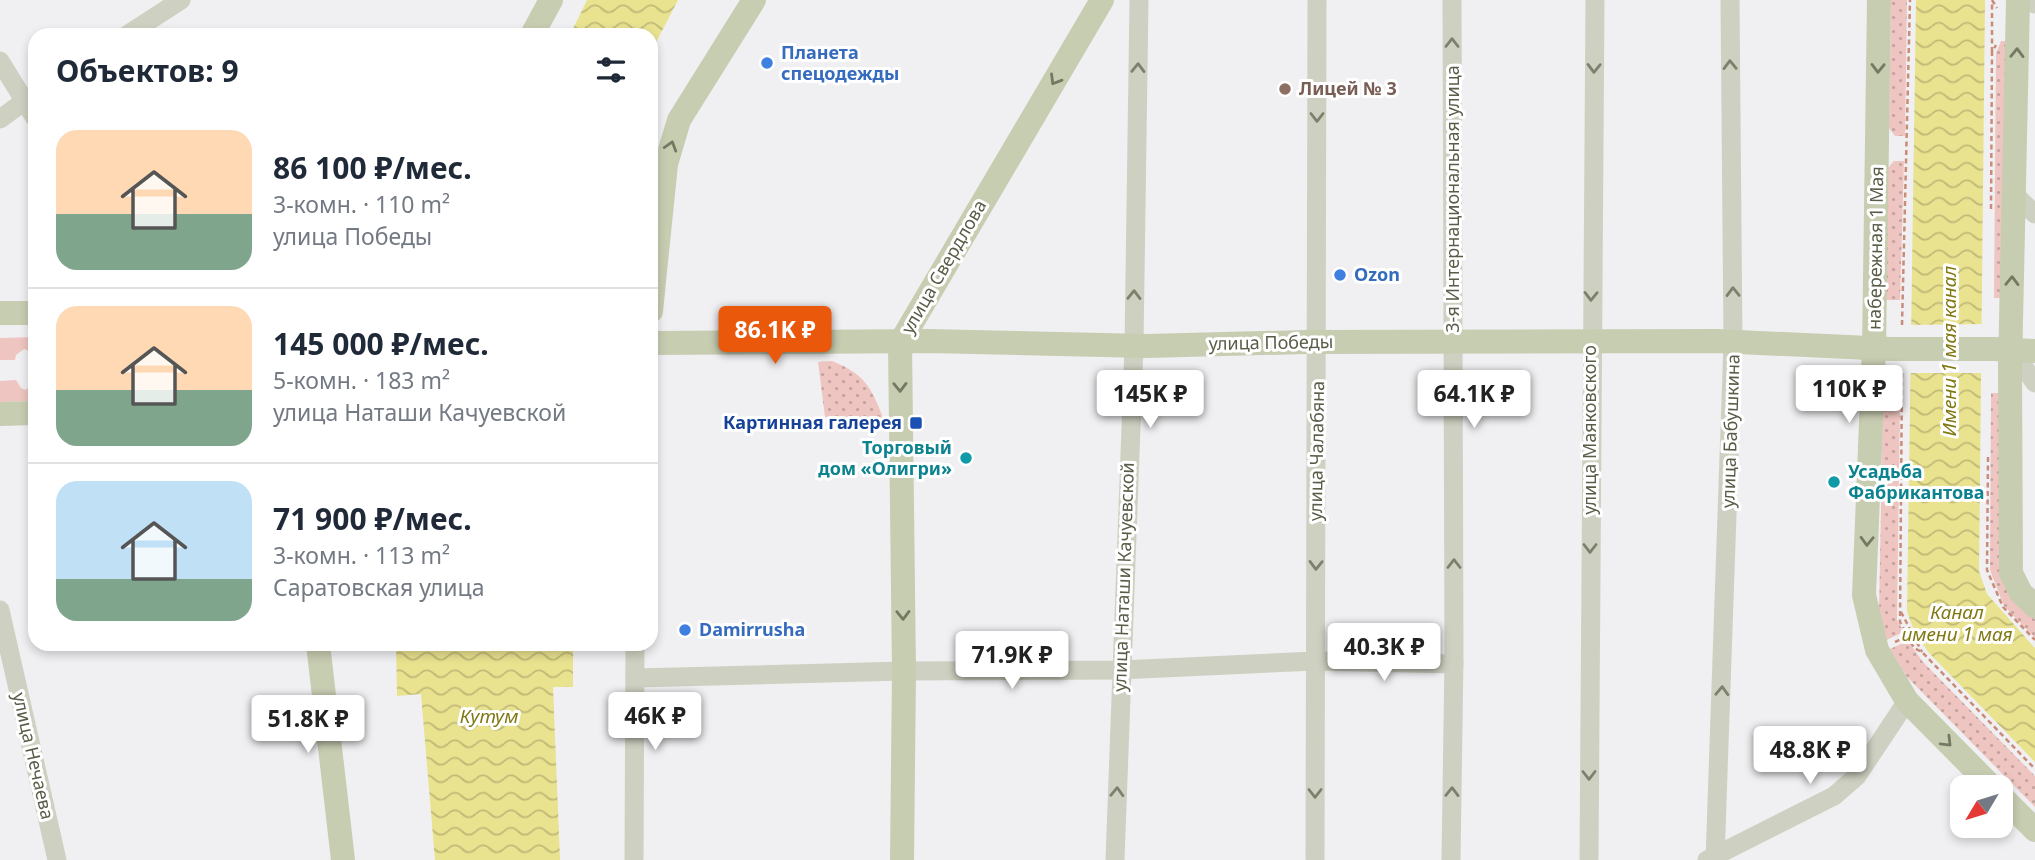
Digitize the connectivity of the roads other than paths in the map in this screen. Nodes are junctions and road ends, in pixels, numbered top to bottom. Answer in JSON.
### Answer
{"nodes":[{"id":1,"x":181,"y":0,"type":"edge"},
{"id":2,"x":551,"y":0,"type":"edge"},
{"id":3,"x":754,"y":0,"type":"edge"},
{"id":4,"x":1102,"y":0,"type":"edge"},
{"id":5,"x":1139,"y":0,"type":"edge"},
{"id":6,"x":1317,"y":0,"type":"edge"},
{"id":7,"x":1452,"y":0,"type":"edge"},
{"id":8,"x":1595,"y":0,"type":"edge"},
{"id":9,"x":1730,"y":0,"type":"edge"},
{"id":10,"x":1879,"y":0,"type":"edge"},
{"id":11,"x":2018,"y":0,"type":"edge"},
{"id":12,"x":2031,"y":0,"type":"edge"},
{"id":13,"x":2035,"y":4,"type":"edge"},
{"id":14,"x":138,"y":28,"type":"edge"},
{"id":15,"x":536,"y":28,"type":"edge"},
{"id":16,"x":0,"y":61,"type":"edge"},
{"id":17,"x":28,"y":100,"type":"edge"},
{"id":18,"x":28,"y":107,"type":"edge"},
{"id":19,"x":0,"y":119,"type":"edge"},
{"id":20,"x":2014,"y":194,"type":"junction"},
{"id":21,"x":2035,"y":214,"type":"edge"},
{"id":22,"x":658,"y":242,"type":"edge"},
{"id":23,"x":0,"y":313,"type":"edge"},
{"id":24,"x":28,"y":313,"type":"edge"},
{"id":25,"x":1453,"y":341,"type":"junction"},
{"id":26,"x":1590,"y":341,"type":"junction"},
{"id":27,"x":1318,"y":342,"type":"junction"},
{"id":28,"x":1733,"y":342,"type":"junction"},
{"id":29,"x":658,"y":343,"type":"edge"},
{"id":30,"x":900,"y":343,"type":"junction"},
{"id":31,"x":1134,"y":346,"type":"junction"},
{"id":32,"x":1882,"y":349,"type":"junction"},
{"id":33,"x":2013,"y":350,"type":"edge"},
{"id":34,"x":2035,"y":383,"type":"edge"},
{"id":35,"x":28,"y":412,"type":"edge"},
{"id":36,"x":0,"y":414,"type":"edge"},
{"id":37,"x":2035,"y":606,"type":"edge"},
{"id":38,"x":0,"y":611,"type":"edge"},
{"id":39,"x":319,"y":651,"type":"edge"},
{"id":40,"x":635,"y":651,"type":"edge"},
{"id":41,"x":1315,"y":660,"type":"junction"},
{"id":42,"x":1454,"y":664,"type":"junction"},
{"id":43,"x":1120,"y":670,"type":"junction"},
{"id":44,"x":904,"y":671,"type":"junction"},
{"id":45,"x":635,"y":678,"type":"junction"},
{"id":46,"x":1907,"y":701,"type":"junction"},
{"id":47,"x":1980,"y":775,"type":"edge"},
{"id":48,"x":2013,"y":808,"type":"edge"},
{"id":49,"x":2035,"y":830,"type":"edge"},
{"id":50,"x":1711,"y":859,"type":"edge"},
{"id":51,"x":57,"y":860,"type":"edge"},
{"id":52,"x":343,"y":860,"type":"edge"},
{"id":53,"x":634,"y":860,"type":"edge"},
{"id":54,"x":902,"y":860,"type":"edge"},
{"id":55,"x":1115,"y":860,"type":"edge"},
{"id":56,"x":1315,"y":860,"type":"edge"},
{"id":57,"x":1451,"y":860,"type":"edge"},
{"id":58,"x":1589,"y":860,"type":"edge"}],
"edges":[{"from":1,"to":14,"type":"street"},
{"from":2,"to":15,"type":"main road"},
{"from":22,"to":3,"type":"main road","one_way":true},
{"from":4,"to":30,"type":"main road","name":"улица Свердлова","one_way":true},
{"from":31,"to":5,"type":"street","name":"улица Наташи Качуевской","one_way":true},
{"from":6,"to":27,"type":"street","name":"улица Чалабяна","one_way":true},
{"from":25,"to":7,"type":"street","name":"3-я Интернациональная улица","one_way":true},
{"from":8,"to":26,"type":"street","name":"улица Маяковского","one_way":true},
{"from":28,"to":9,"type":"street","name":"улица Бабушкина","one_way":true},
{"from":10,"to":32,"type":"main road","name":"набережная 1 Мая","one_way":true},
{"from":20,"to":11,"type":"main road","one_way":true},
{"from":12,"to":13,"type":"street"},
{"from":16,"to":17,"type":"street"},
{"from":18,"to":19,"type":"street"},
{"from":20,"to":21,"type":"street"},
{"from":33,"to":20,"type":"main road","one_way":true},
{"from":23,"to":24,"type":"main road"},
{"from":25,"to":26,"type":"main road","name":"улица Победы"},
{"from":25,"to":27,"type":"main road","name":"улица Победы"},
{"from":42,"to":25,"type":"street","name":"3-я Интернациональная улица","one_way":true},
{"from":26,"to":28,"type":"main road","name":"улица Победы"},
{"from":26,"to":58,"type":"street","name":"улица Маяковского","one_way":true},
{"from":27,"to":31,"type":"main road","name":"улица Победы"},
{"from":27,"to":41,"type":"street","name":"улица Чалабяна","one_way":true},
{"from":28,"to":32,"type":"main road","name":"улица Победы"},
{"from":50,"to":28,"type":"street","name":"улица Бабушкина","one_way":true},
{"from":29,"to":30,"type":"main road","name":"улица Победы"},
{"from":30,"to":31,"type":"main road","name":"улица Победы"},
{"from":30,"to":44,"type":"main road","name":"улица Свердлова","one_way":true},
{"from":31,"to":43,"type":"street","name":"улица Наташи Качуевской"},
{"from":32,"to":33,"type":"main road","name":"улица Победы","bridge":true},
{"from":32,"to":46,"type":"main road","name":"набережная 1 Мая","one_way":true},
{"from":33,"to":34,"type":"street"},
{"from":33,"to":37,"type":"main road"},
{"from":35,"to":36,"type":"main road"},
{"from":38,"to":51,"type":"street","name":"улица Нечаева"},
{"from":39,"to":52,"type":"main road"},
{"from":40,"to":45,"type":"street"},
{"from":41,"to":42,"type":"street"},
{"from":41,"to":43,"type":"street"},
{"from":41,"to":56,"type":"street","name":"улица Чалабяна","one_way":true},
{"from":57,"to":42,"type":"street","name":"3-я Интернациональная улица","one_way":true},
{"from":43,"to":44,"type":"street"},
{"from":55,"to":43,"type":"street","name":"улица Наташи Качуевской","one_way":true},
{"from":44,"to":45,"type":"street"},
{"from":44,"to":54,"type":"main road","name":"улица Свердлова"},
{"from":45,"to":53,"type":"street"},
{"from":46,"to":47,"type":"main road","name":"набережная 1 Мая","one_way":true},
{"from":46,"to":50,"type":"street"},
{"from":48,"to":49,"type":"main road"}]}
